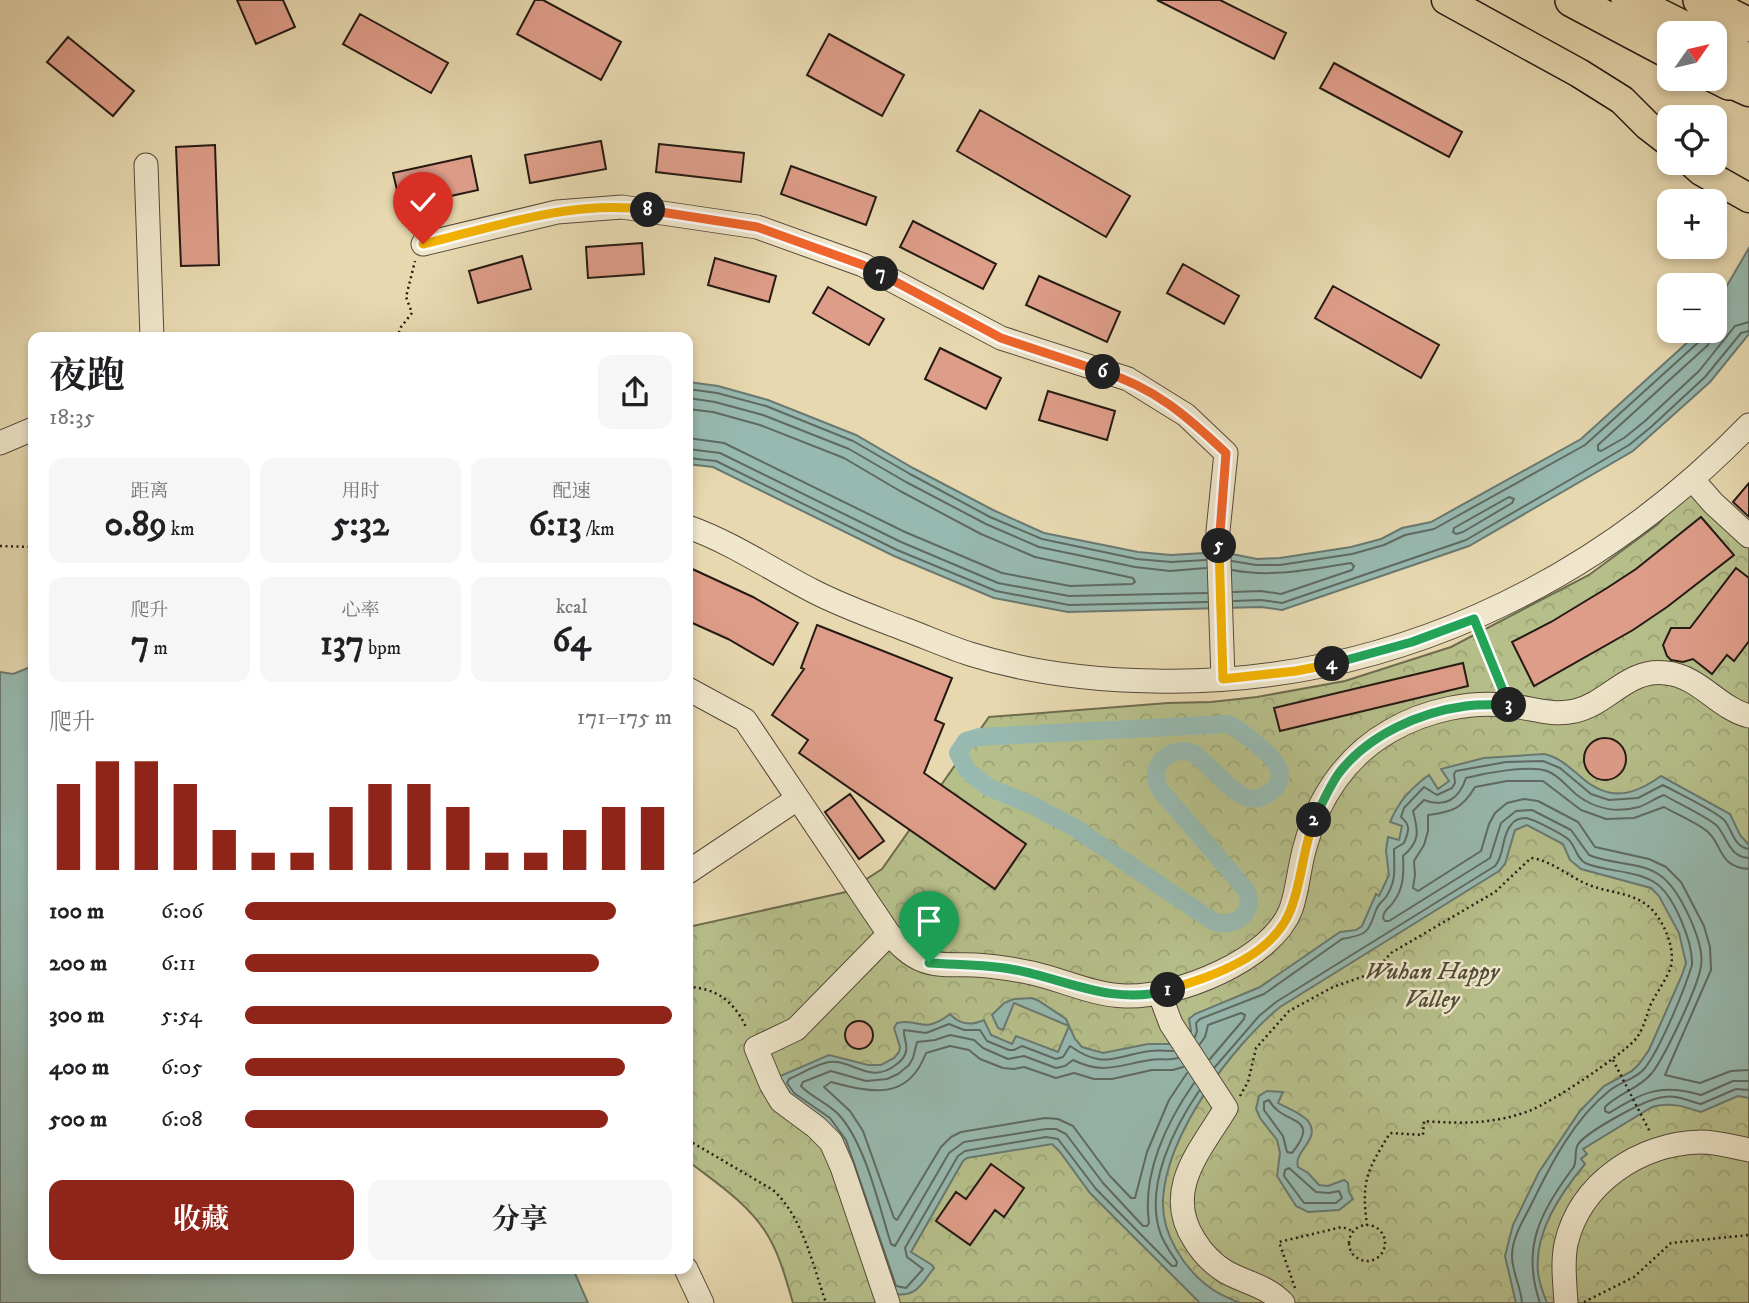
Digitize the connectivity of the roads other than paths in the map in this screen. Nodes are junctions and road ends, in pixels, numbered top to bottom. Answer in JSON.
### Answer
{"nodes":[{"id":1,"x":1446,"y":0,"type":"edge"},
{"id":2,"x":1572,"y":0,"type":"edge"},
{"id":3,"x":1628,"y":0,"type":"edge"},
{"id":4,"x":1644,"y":0,"type":"edge"},
{"id":5,"x":1700,"y":0,"type":"edge"},
{"id":6,"x":1670,"y":21,"type":"edge"},
{"id":7,"x":1684,"y":21,"type":"edge"},
{"id":8,"x":1749,"y":25,"type":"edge"},
{"id":9,"x":1657,"y":45,"type":"edge"},
{"id":10,"x":1727,"y":56,"type":"edge"},
{"id":11,"x":1727,"y":60,"type":"edge"},
{"id":12,"x":1738,"y":74,"type":"edge"},
{"id":13,"x":1657,"y":134,"type":"edge"},
{"id":14,"x":146,"y":165,"type":"dead end"},
{"id":15,"x":1708,"y":175,"type":"edge"},
{"id":16,"x":1749,"y":198,"type":"edge"},
{"id":17,"x":423,"y":244,"type":"road end"},
{"id":18,"x":152,"y":332,"type":"edge"},
{"id":19,"x":1749,"y":425,"type":"edge"},
{"id":20,"x":28,"y":431,"type":"edge"},
{"id":21,"x":0,"y":443,"type":"edge"},
{"id":22,"x":1693,"y":480,"type":"junction"},
{"id":23,"x":693,"y":530,"type":"edge"},
{"id":24,"x":1749,"y":536,"type":"edge"},
{"id":25,"x":1223,"y":679,"type":"junction"},
{"id":26,"x":693,"y":692,"type":"edge"},
{"id":27,"x":1749,"y":716,"type":"edge"},
{"id":28,"x":797,"y":799,"type":"junction"},
{"id":29,"x":693,"y":869,"type":"edge"},
{"id":30,"x":890,"y":934,"type":"junction"},
{"id":31,"x":1160,"y":992,"type":"junction"},
{"id":32,"x":1749,"y":1150,"type":"edge"},
{"id":33,"x":688,"y":1274,"type":"edge"},
{"id":34,"x":702,"y":1303,"type":"edge"},
{"id":35,"x":888,"y":1303,"type":"edge"},
{"id":36,"x":1282,"y":1303,"type":"edge"},
{"id":37,"x":1566,"y":1303,"type":"edge"}],
"edges":[{"from":1,"to":13,"type":"main road"},
{"from":2,"to":9,"type":"highway"},
{"from":3,"to":6,"type":"highway"},
{"from":4,"to":7,"type":"main road"},
{"from":5,"to":8,"type":"highway"},
{"from":10,"to":12,"type":"main road"},
{"from":11,"to":12,"type":"highway"},
{"from":14,"to":18,"type":"street"},
{"from":15,"to":16,"type":"main road"},
{"from":17,"to":25,"type":"street"},
{"from":19,"to":22,"type":"street"},
{"from":20,"to":21,"type":"street"},
{"from":22,"to":24,"type":"street"},
{"from":22,"to":25,"type":"street"},
{"from":23,"to":25,"type":"street"},
{"from":26,"to":28,"type":"street"},
{"from":27,"to":31,"type":"street"},
{"from":28,"to":29,"type":"street"},
{"from":28,"to":30,"type":"street"},
{"from":30,"to":31,"type":"street"},
{"from":30,"to":35,"type":"street"},
{"from":31,"to":36,"type":"street"},
{"from":32,"to":37,"type":"street"},
{"from":33,"to":34,"type":"street"}]}
